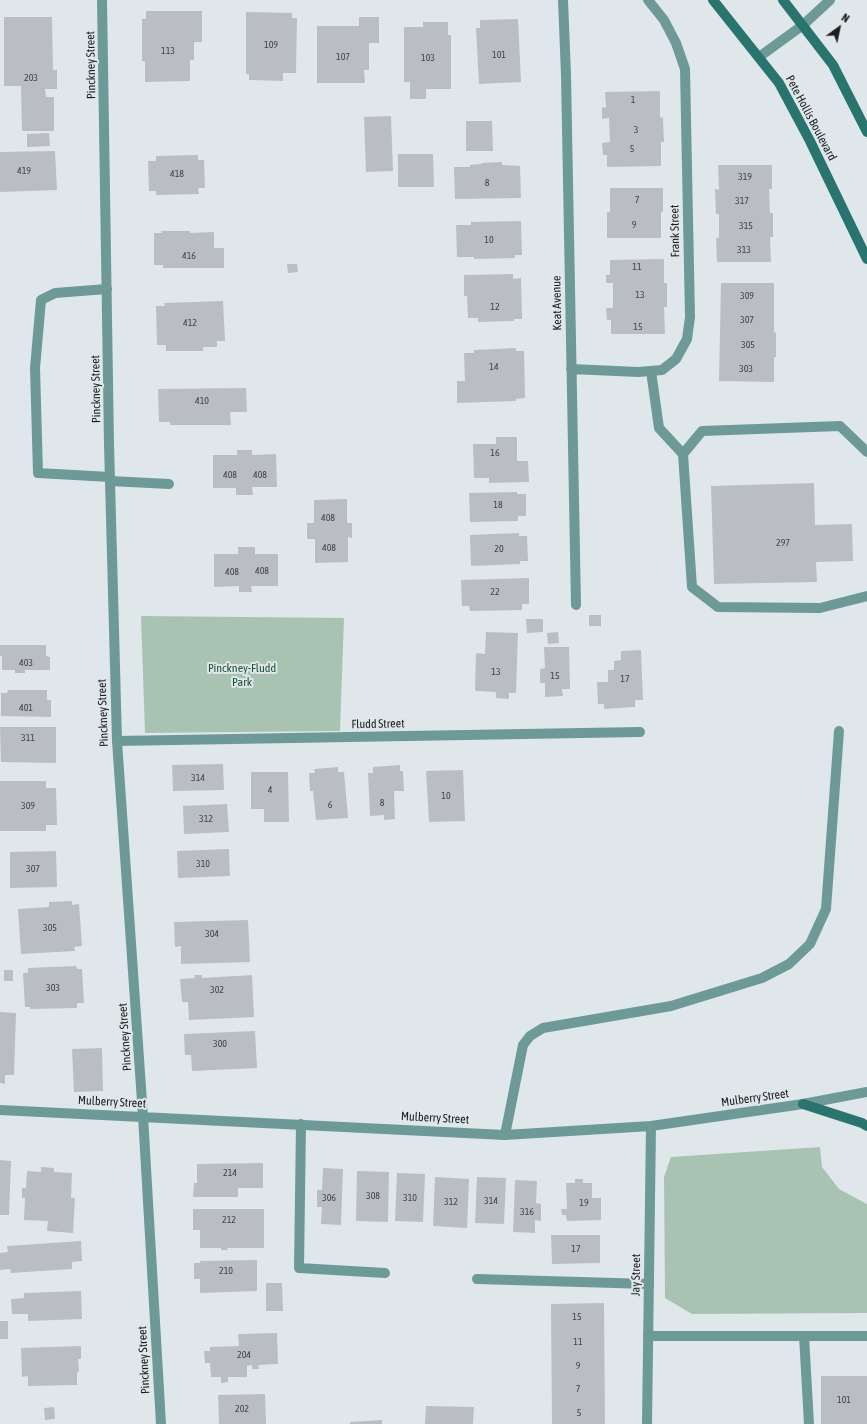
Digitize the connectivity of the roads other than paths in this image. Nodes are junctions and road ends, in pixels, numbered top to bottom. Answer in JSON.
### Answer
{"nodes":[{"id":1,"x":102,"y":0,"type":"edge"},
{"id":2,"x":563,"y":0,"type":"edge"},
{"id":3,"x":648,"y":0,"type":"edge"},
{"id":4,"x":713,"y":0,"type":"edge"},
{"id":5,"x":783,"y":0,"type":"edge"},
{"id":6,"x":830,"y":0,"type":"edge"},
{"id":7,"x":803,"y":24,"type":"junction"},
{"id":8,"x":759,"y":57,"type":"junction"},
{"id":9,"x":867,"y":132,"type":"edge"},
{"id":10,"x":867,"y":259,"type":"edge"},
{"id":11,"x":107,"y":289,"type":"junction"},
{"id":12,"x":571,"y":369,"type":"junction"},
{"id":13,"x":651,"y":371,"type":"junction"},
{"id":14,"x":867,"y":452,"type":"edge"},
{"id":15,"x":683,"y":454,"type":"junction"},
{"id":16,"x":110,"y":479,"type":"junction"},
{"id":17,"x":169,"y":484,"type":"dead end"},
{"id":18,"x":867,"y":596,"type":"edge"},
{"id":19,"x":576,"y":605,"type":"dead end"},
{"id":20,"x":839,"y":731,"type":"dead end"},
{"id":21,"x":640,"y":732,"type":"dead end"},
{"id":22,"x":117,"y":742,"type":"junction"},
{"id":23,"x":867,"y":1092,"type":"edge"},
{"id":24,"x":803,"y":1104,"type":"junction"},
{"id":25,"x":0,"y":1110,"type":"edge"},
{"id":26,"x":143,"y":1116,"type":"junction"},
{"id":27,"x":301,"y":1124,"type":"junction"},
{"id":28,"x":651,"y":1126,"type":"junction"},
{"id":29,"x":867,"y":1126,"type":"edge"},
{"id":30,"x":505,"y":1135,"type":"junction"},
{"id":31,"x":385,"y":1273,"type":"dead end"},
{"id":32,"x":477,"y":1279,"type":"dead end"},
{"id":33,"x":649,"y":1284,"type":"junction"},
{"id":34,"x":648,"y":1336,"type":"junction"},
{"id":35,"x":804,"y":1336,"type":"junction"},
{"id":36,"x":867,"y":1336,"type":"edge"},
{"id":37,"x":161,"y":1424,"type":"edge"},
{"id":38,"x":647,"y":1424,"type":"edge"},
{"id":39,"x":809,"y":1424,"type":"edge"}],
"edges":[{"from":1,"to":11,"type":"street","name":"Pinckney Street"},
{"from":2,"to":12,"type":"street","name":"Keat Avenue"},
{"from":3,"to":13,"type":"street","name":"Frank Street"},
{"from":4,"to":8,"type":"main road","name":"Pete Hollis Boulevard"},
{"from":5,"to":7,"type":"main road"},
{"from":6,"to":7,"type":"street"},
{"from":7,"to":8,"type":"street"},
{"from":7,"to":9,"type":"main road"},
{"from":8,"to":10,"type":"main road","name":"Pete Hollis Boulevard"},
{"from":11,"to":16,"type":"street","name":"Pinckney Street"},
{"from":11,"to":16,"type":"street"},
{"from":12,"to":13,"type":"street","name":"Frank Street"},
{"from":12,"to":19,"type":"street","name":"Keat Avenue"},
{"from":13,"to":15,"type":"street"},
{"from":14,"to":15,"type":"street"},
{"from":15,"to":18,"type":"street"},
{"from":16,"to":17,"type":"street"},
{"from":16,"to":22,"type":"street","name":"Pinckney Street"},
{"from":20,"to":30,"type":"street"},
{"from":21,"to":22,"type":"street","name":"Fludd Street"},
{"from":22,"to":26,"type":"street","name":"Pinckney Street"},
{"from":23,"to":24,"type":"street","name":"Mulberry Street"},
{"from":24,"to":28,"type":"street","name":"Mulberry Street"},
{"from":24,"to":29,"type":"main road"},
{"from":25,"to":26,"type":"street","name":"Mulberry Street"},
{"from":26,"to":27,"type":"street","name":"Mulberry Street"},
{"from":26,"to":37,"type":"street","name":"Pinckney Street"},
{"from":27,"to":30,"type":"street","name":"Mulberry Street"},
{"from":27,"to":31,"type":"street"},
{"from":28,"to":30,"type":"street","name":"Mulberry Street"},
{"from":28,"to":33,"type":"street","name":"Jay Street"},
{"from":32,"to":33,"type":"street"},
{"from":33,"to":34,"type":"street","name":"Jay Street"},
{"from":34,"to":35,"type":"street"},
{"from":34,"to":38,"type":"street","name":"Jay Street"},
{"from":35,"to":36,"type":"street"},
{"from":35,"to":39,"type":"street"}]}
